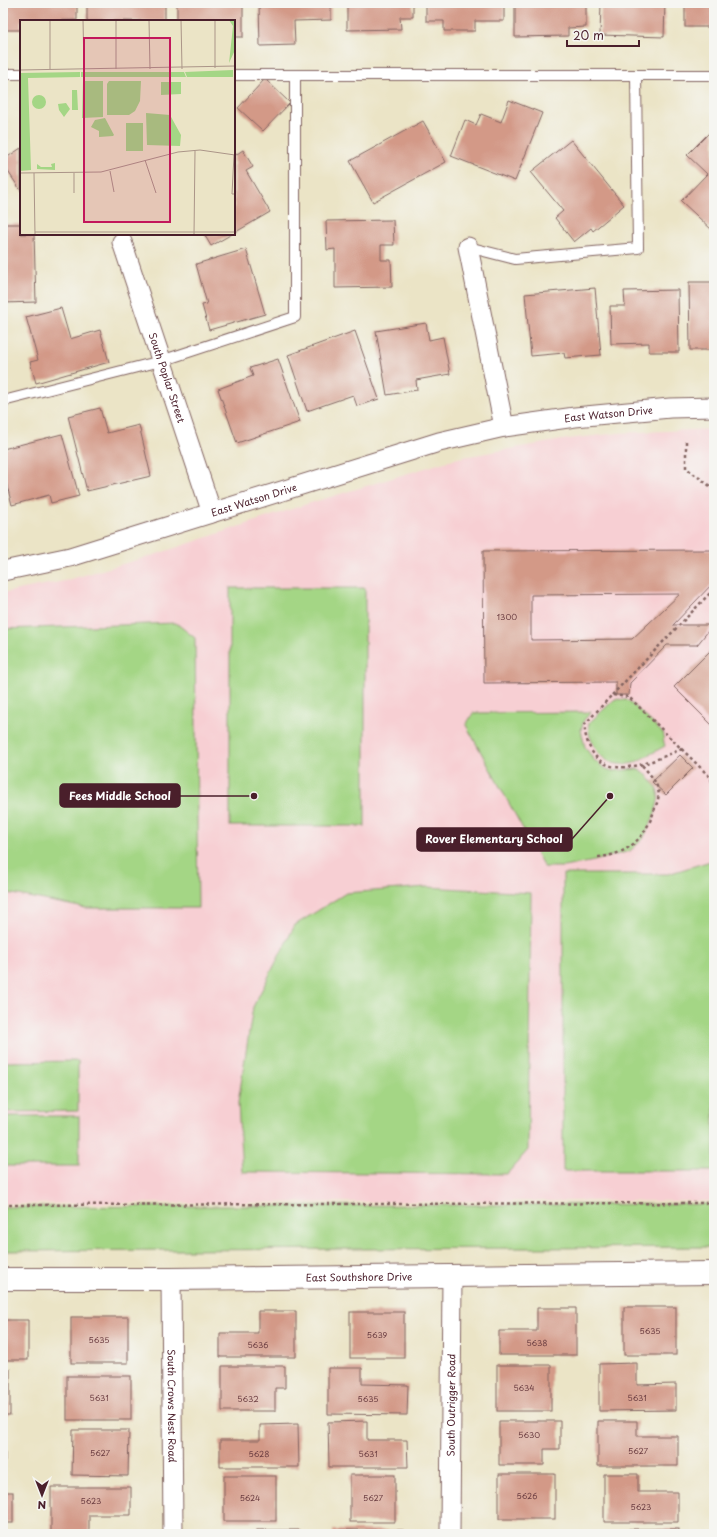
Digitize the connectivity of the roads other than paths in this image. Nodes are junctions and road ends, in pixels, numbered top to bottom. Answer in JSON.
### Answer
{"nodes":[{"id":1,"x":3,"y":74,"type":"edge"},
{"id":2,"x":20,"y":74,"type":"edge"},
{"id":3,"x":235,"y":75,"type":"edge"},
{"id":4,"x":295,"y":75,"type":"junction"},
{"id":5,"x":636,"y":75,"type":"junction"},
{"id":6,"x":714,"y":75,"type":"edge"},
{"id":7,"x":122,"y":242,"type":"dead end"},
{"id":8,"x":468,"y":247,"type":"joint"},
{"id":9,"x":161,"y":361,"type":"junction"},
{"id":10,"x":3,"y":401,"type":"edge"},
{"id":11,"x":714,"y":407,"type":"edge"},
{"id":12,"x":504,"y":427,"type":"junction"},
{"id":13,"x":212,"y":513,"type":"junction"},
{"id":14,"x":3,"y":571,"type":"edge"},
{"id":15,"x":714,"y":1273,"type":"edge"},
{"id":16,"x":452,"y":1276,"type":"junction"},
{"id":17,"x":3,"y":1279,"type":"edge"},
{"id":18,"x":171,"y":1279,"type":"junction"},
{"id":19,"x":173,"y":1534,"type":"edge"},
{"id":20,"x":450,"y":1534,"type":"edge"}],
"edges":[{"from":1,"to":2,"type":"lane"},
{"from":3,"to":4,"type":"lane"},
{"from":4,"to":5,"type":"lane"},
{"from":4,"to":9,"type":"lane"},
{"from":5,"to":6,"type":"lane"},
{"from":5,"to":8,"type":"lane"},
{"from":7,"to":9,"type":"street","name":"South Poplar Street"},
{"from":8,"to":12,"type":"street"},
{"from":9,"to":10,"type":"lane"},
{"from":9,"to":13,"type":"street","name":"South Poplar Street"},
{"from":11,"to":12,"type":"street","name":"East Watson Drive"},
{"from":12,"to":13,"type":"street","name":"East Watson Drive"},
{"from":13,"to":14,"type":"street","name":"East Watson Drive"},
{"from":15,"to":16,"type":"street","name":"East Southshore Drive"},
{"from":16,"to":18,"type":"street","name":"East Southshore Drive"},
{"from":16,"to":20,"type":"street","name":"South Outrigger Road"},
{"from":17,"to":18,"type":"street","name":"East Southshore Drive"},
{"from":18,"to":19,"type":"street","name":"South Crows Nest Road"}]}
